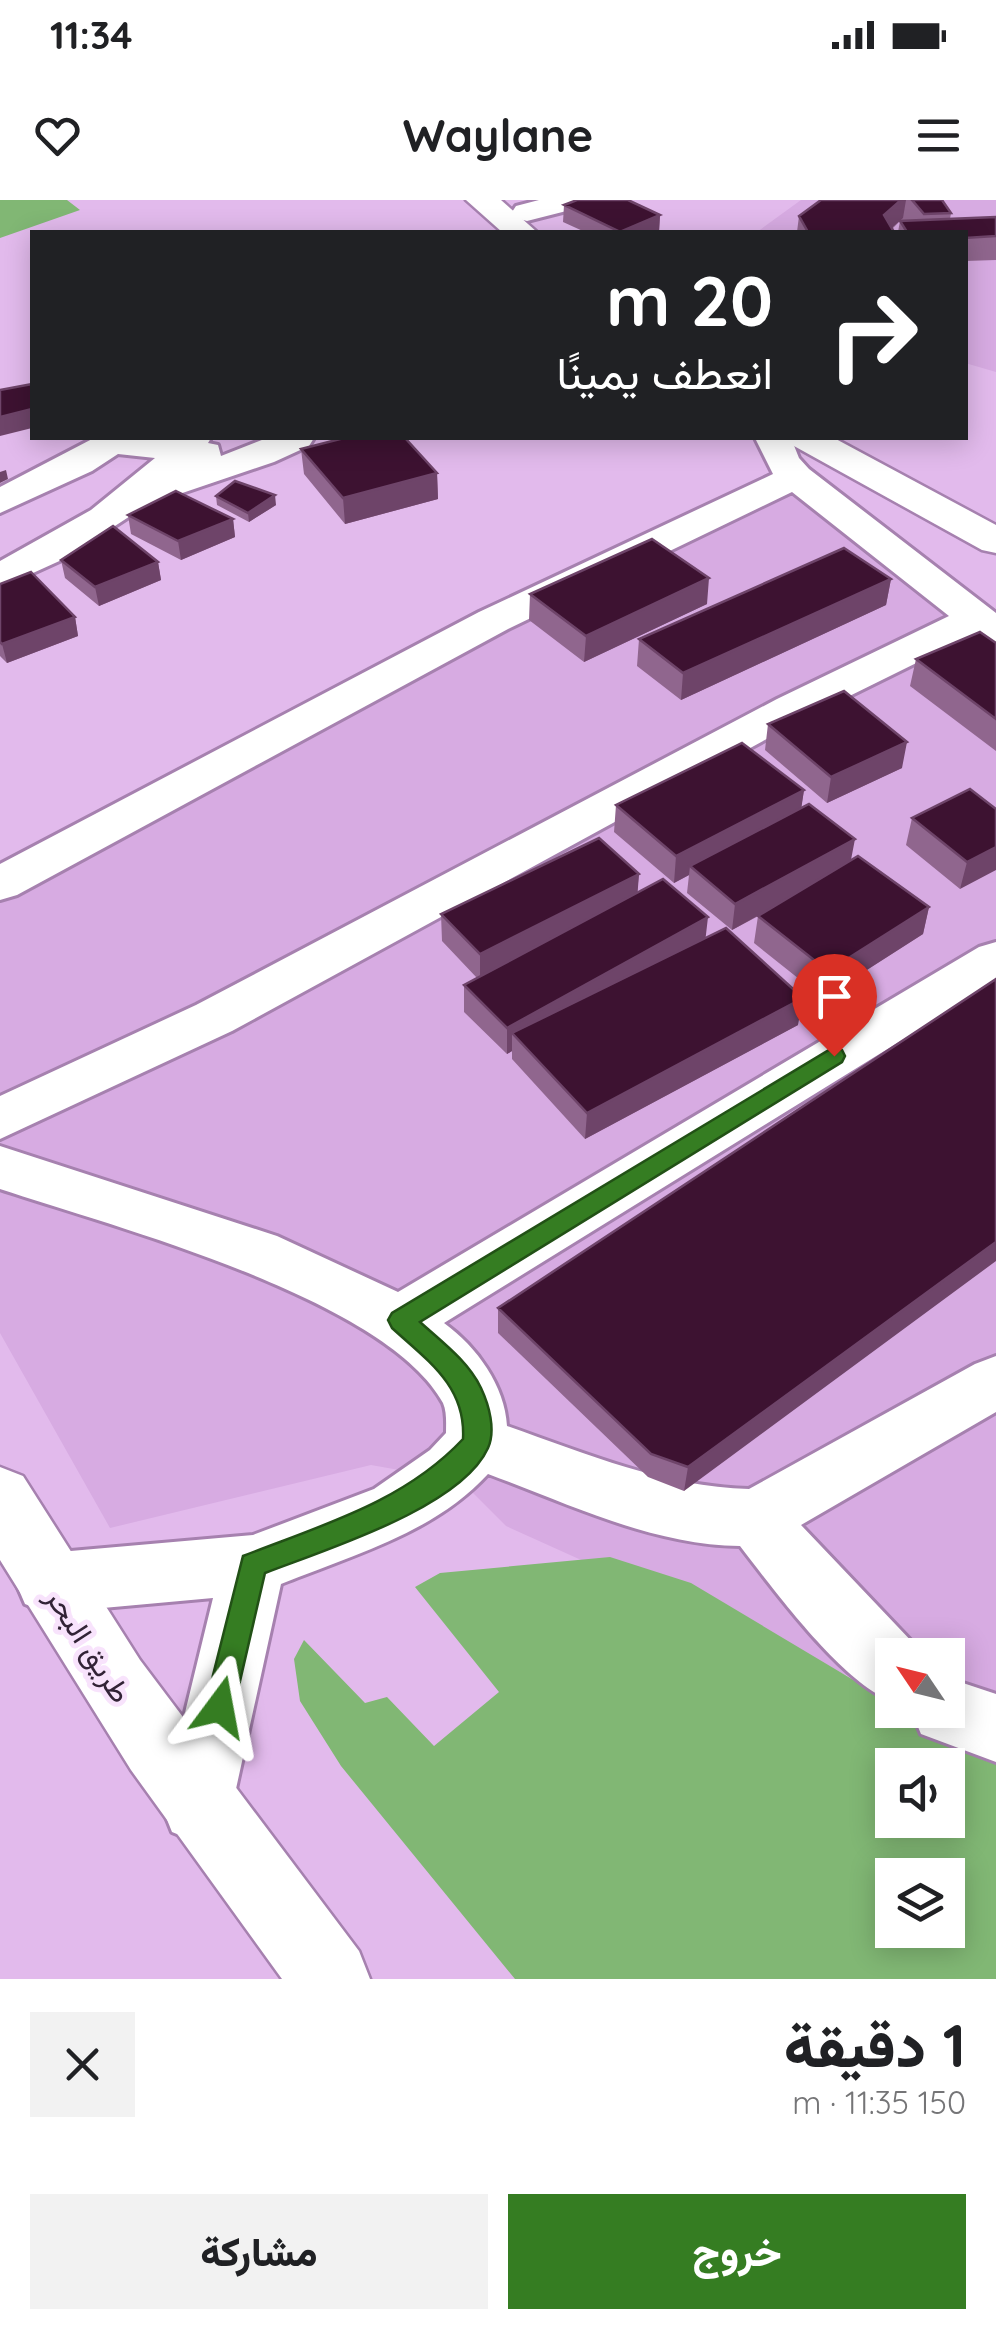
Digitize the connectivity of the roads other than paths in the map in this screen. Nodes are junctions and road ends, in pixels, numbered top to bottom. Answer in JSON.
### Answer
{"nodes":[{"id":1,"x":482,"y":200,"type":"edge"},
{"id":2,"x":575,"y":200,"type":"edge"},
{"id":3,"x":522,"y":223,"type":"edge"},
{"id":4,"x":115,"y":440,"type":"edge"},
{"id":5,"x":292,"y":440,"type":"edge"},
{"id":6,"x":774,"y":440,"type":"edge"},
{"id":7,"x":872,"y":440,"type":"edge"},
{"id":8,"x":187,"y":445,"type":"edge"},
{"id":9,"x":261,"y":454,"type":"junction"},
{"id":10,"x":802,"y":457,"type":"edge"},
{"id":11,"x":127,"y":501,"type":"junction"},
{"id":12,"x":0,"y":502,"type":"edge"},
{"id":13,"x":996,"y":506,"type":"edge"},
{"id":14,"x":996,"y":541,"type":"edge"},
{"id":15,"x":1,"y":575,"type":"edge"},
{"id":16,"x":986,"y":626,"type":"edge"},
{"id":17,"x":0,"y":884,"type":"edge"},
{"id":18,"x":996,"y":958,"type":"edge"},
{"id":19,"x":0,"y":1119,"type":"edge"},
{"id":20,"x":0,"y":1167,"type":"edge"},
{"id":21,"x":401,"y":1320,"type":"junction"},
{"id":22,"x":996,"y":1382,"type":"edge"},
{"id":23,"x":476,"y":1444,"type":"junction"},
{"id":24,"x":0,"y":1496,"type":"edge"},
{"id":25,"x":756,"y":1518,"type":"junction"},
{"id":26,"x":253,"y":1565,"type":"junction"},
{"id":27,"x":48,"y":1584,"type":"junction"},
{"id":28,"x":875,"y":1651,"type":"edge"},
{"id":29,"x":965,"y":1719,"type":"edge"},
{"id":30,"x":996,"y":1728,"type":"edge"},
{"id":31,"x":198,"y":1807,"type":"junction"},
{"id":32,"x":331,"y":1979,"type":"edge"}],
"edges":[{"from":1,"to":3,"type":"main road"},
{"from":2,"to":3,"type":"street"},
{"from":4,"to":8,"type":"street"},
{"from":4,"to":12,"type":"street"},
{"from":5,"to":9,"type":"street"},
{"from":6,"to":10,"type":"street"},
{"from":7,"to":13,"type":"main road"},
{"from":8,"to":9,"type":"street"},
{"from":8,"to":11,"type":"street"},
{"from":9,"to":11,"type":"street"},
{"from":10,"to":14,"type":"main road"},
{"from":10,"to":16,"type":"street"},
{"from":10,"to":17,"type":"street"},
{"from":11,"to":15,"type":"street"},
{"from":16,"to":19,"type":"street"},
{"from":18,"to":21,"type":"street"},
{"from":20,"to":21,"type":"street"},
{"from":21,"to":23,"type":"street"},
{"from":22,"to":25,"type":"street"},
{"from":23,"to":25,"type":"street"},
{"from":23,"to":26,"type":"street"},
{"from":24,"to":27,"type":"main road","name":"طريق البحر"},
{"from":25,"to":28,"type":"street"},
{"from":26,"to":27,"type":"street"},
{"from":26,"to":31,"type":"street"},
{"from":27,"to":31,"type":"main road","name":"طريق البحر"},
{"from":29,"to":30,"type":"street"},
{"from":31,"to":32,"type":"main road","name":"طريق البحر"}]}
